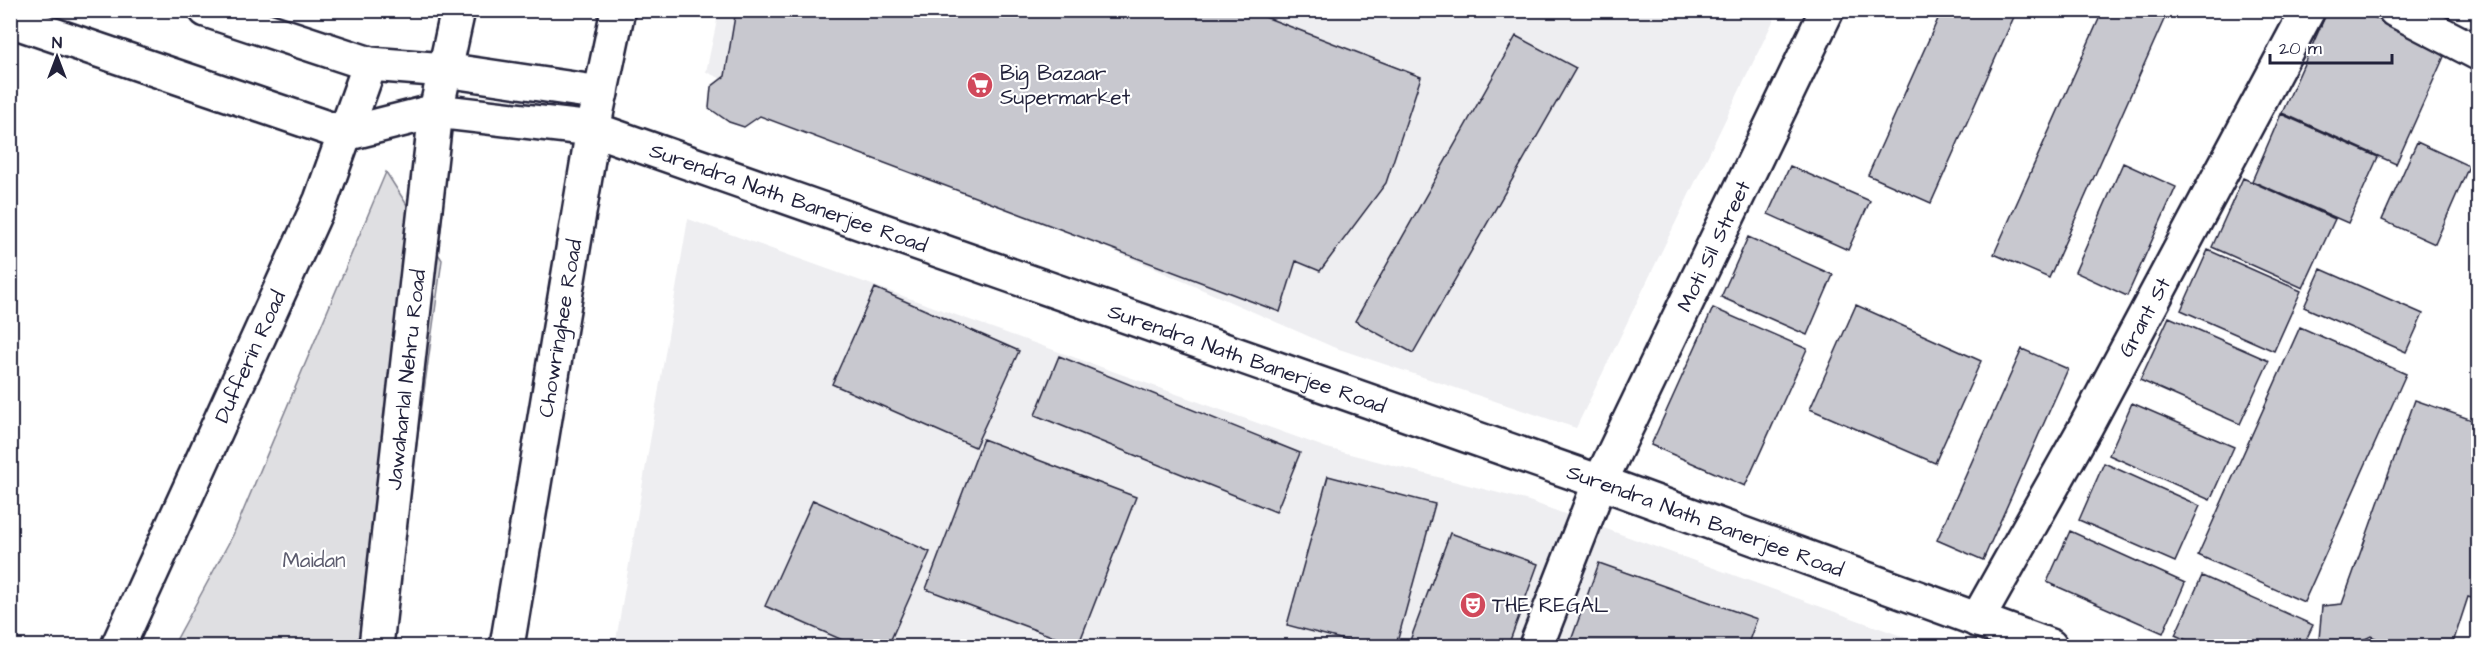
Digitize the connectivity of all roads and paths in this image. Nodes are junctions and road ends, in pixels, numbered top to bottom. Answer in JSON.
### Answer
{"nodes":[{"id":1,"x":206,"y":10,"type":"edge"},
{"id":2,"x":459,"y":10,"type":"edge"},
{"id":3,"x":618,"y":10,"type":"edge"},
{"id":4,"x":1827,"y":10,"type":"edge"},
{"id":5,"x":2308,"y":10,"type":"edge"},
{"id":6,"x":2395,"y":10,"type":"edge"},
{"id":7,"x":10,"y":20,"type":"edge"},
{"id":8,"x":2478,"y":53,"type":"edge"},
{"id":9,"x":370,"y":64,"type":"junction"},
{"id":10,"x":446,"y":70,"type":"junction"},
{"id":11,"x":601,"y":93,"type":"junction"},
{"id":12,"x":436,"y":111,"type":"junction"},
{"id":13,"x":593,"y":129,"type":"junction"},
{"id":14,"x":345,"y":134,"type":"junction"},
{"id":15,"x":1600,"y":482,"type":"junction"},
{"id":16,"x":1977,"y":620,"type":"junction"},
{"id":17,"x":118,"y":646,"type":"edge"},
{"id":18,"x":376,"y":646,"type":"edge"},
{"id":19,"x":507,"y":646,"type":"edge"},
{"id":20,"x":1536,"y":646,"type":"edge"},
{"id":21,"x":2050,"y":646,"type":"edge"}],
"edges":[{"from":1,"to":9,"type":"main road"},
{"from":2,"to":10,"type":"main road"},
{"from":3,"to":11,"type":"main road","name":"Chowringhee Road"},
{"from":4,"to":15,"type":"main road","name":"Moti Sil Street"},
{"from":5,"to":16,"type":"main road","name":"Grant St"},
{"from":6,"to":8,"type":"main road"},
{"from":7,"to":14,"type":"main road"},
{"from":9,"to":10,"type":"main road"},
{"from":9,"to":14,"type":"main road","name":"Dufferin Road"},
{"from":10,"to":11,"type":"main road"},
{"from":10,"to":12,"type":"main road"},
{"from":11,"to":13,"type":"main road","name":"Chowringhee Road"},
{"from":12,"to":13,"type":"main road","name":"Surendra Nath Banerjee Road"},
{"from":12,"to":14,"type":"main road"},
{"from":12,"to":18,"type":"main road","name":"Jawaharlal Nehru Road"},
{"from":13,"to":15,"type":"main road","name":"Surendra Nath Banerjee Road"},
{"from":13,"to":19,"type":"main road","name":"Chowringhee Road"},
{"from":14,"to":17,"type":"main road","name":"Dufferin Road"},
{"from":15,"to":16,"type":"main road","name":"Surendra Nath Banerjee Road"},
{"from":15,"to":20,"type":"main road","name":"Moti Sil Street"},
{"from":16,"to":21,"type":"main road","name":"Surendra Nath Banerjee Road"}]}
